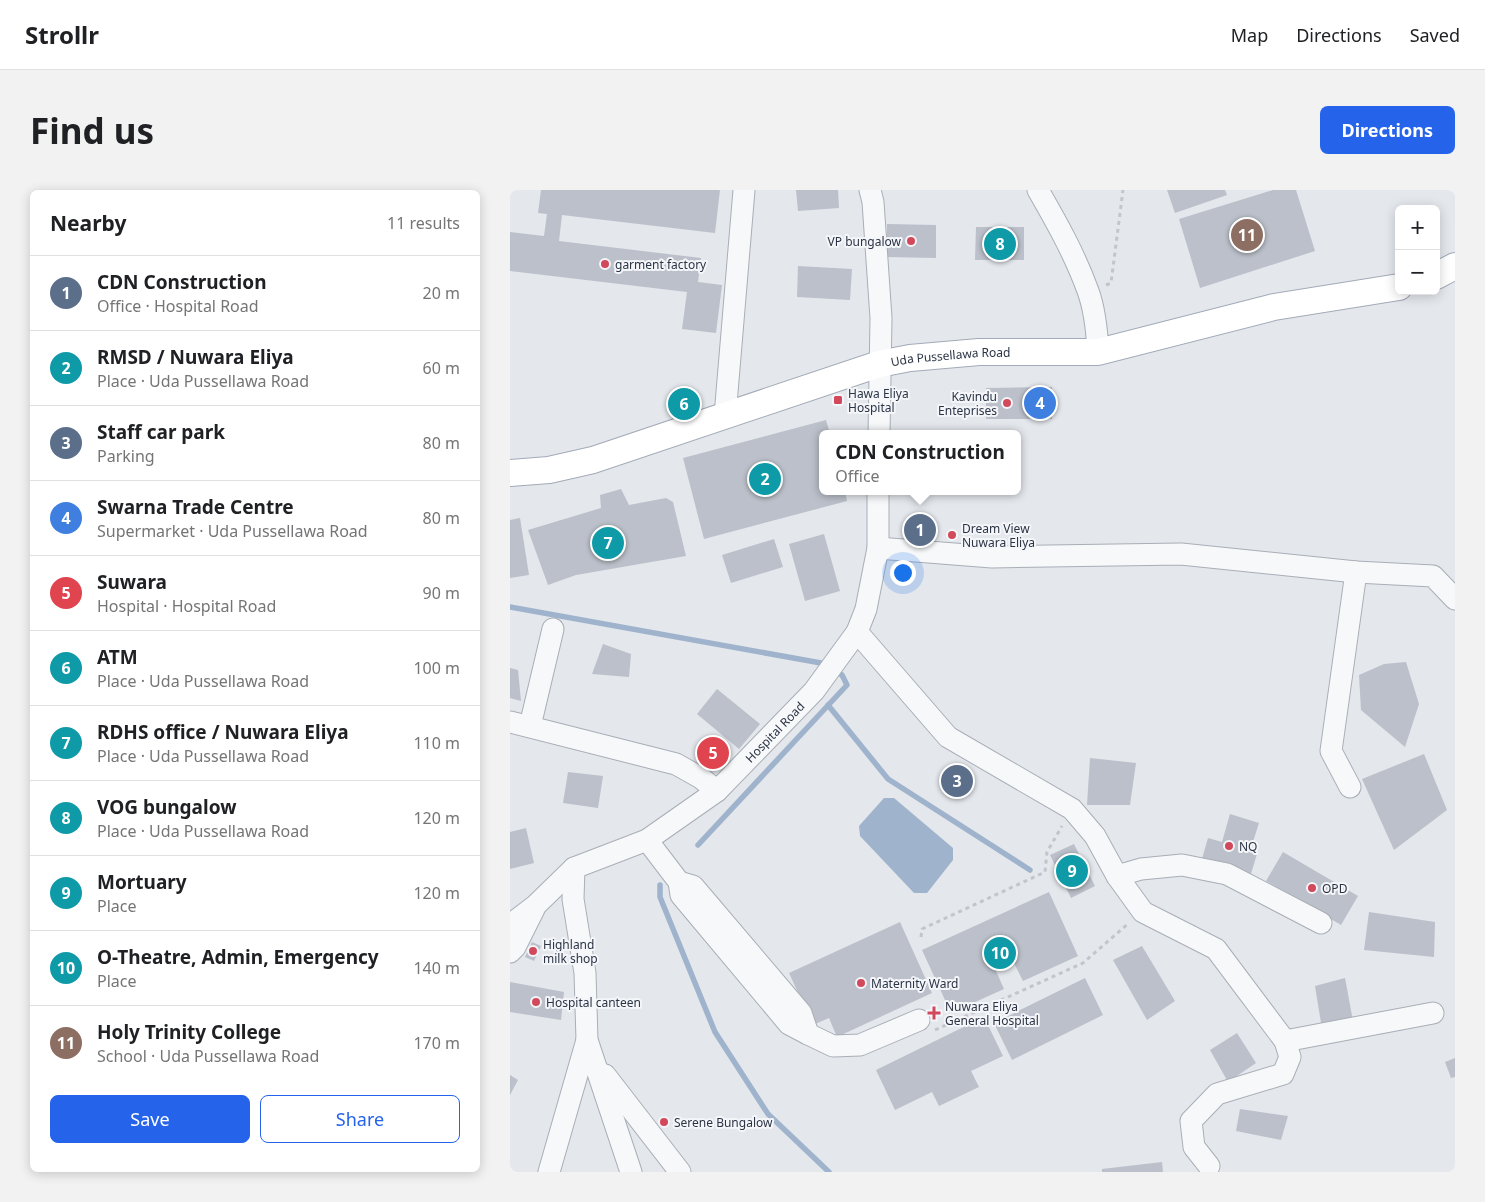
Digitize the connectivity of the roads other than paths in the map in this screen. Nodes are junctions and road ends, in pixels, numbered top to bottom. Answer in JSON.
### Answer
{"nodes":[{"id":1,"x":744,"y":190,"type":"edge"},
{"id":2,"x":870,"y":190,"type":"edge"},
{"id":3,"x":1038,"y":190,"type":"edge"},
{"id":4,"x":1455,"y":266,"type":"edge"},
{"id":5,"x":1440,"y":274,"type":"edge"},
{"id":6,"x":1395,"y":288,"type":"edge"},
{"id":7,"x":1098,"y":352,"type":"junction"},
{"id":8,"x":879,"y":364,"type":"junction"},
{"id":9,"x":725,"y":416,"type":"junction"},
{"id":10,"x":878,"y":430,"type":"edge"},
{"id":11,"x":510,"y":473,"type":"edge"},
{"id":12,"x":878,"y":495,"type":"edge"},
{"id":13,"x":878,"y":548,"type":"junction"},
{"id":14,"x":1356,"y":572,"type":"junction"},
{"id":15,"x":1455,"y":599,"type":"edge"},
{"id":16,"x":553,"y":629,"type":"dead end"},
{"id":17,"x":857,"y":632,"type":"junction"},
{"id":18,"x":520,"y":724,"type":"edge"},
{"id":19,"x":1350,"y":787,"type":"dead end"},
{"id":20,"x":716,"y":791,"type":"junction"},
{"id":21,"x":647,"y":840,"type":"junction"},
{"id":22,"x":574,"y":868,"type":"junction"},
{"id":23,"x":1117,"y":876,"type":"junction"},
{"id":24,"x":536,"y":905,"type":"junction"},
{"id":25,"x":1321,"y":923,"type":"dead end"},
{"id":26,"x":510,"y":925,"type":"edge"},
{"id":27,"x":510,"y":952,"type":"edge"},
{"id":28,"x":1433,"y":1013,"type":"dead end"},
{"id":29,"x":919,"y":1020,"type":"road end"},
{"id":30,"x":587,"y":1040,"type":"junction"},
{"id":31,"x":1285,"y":1041,"type":"junction"},
{"id":32,"x":595,"y":1062,"type":"junction"},
{"id":33,"x":1209,"y":1166,"type":"dead end"},
{"id":34,"x":550,"y":1172,"type":"edge"},
{"id":35,"x":631,"y":1172,"type":"edge"},
{"id":36,"x":680,"y":1172,"type":"edge"}],
"edges":[{"from":1,"to":9,"type":"street"},
{"from":2,"to":8,"type":"street"},
{"from":3,"to":7,"type":"street"},
{"from":4,"to":5,"type":"main road"},
{"from":6,"to":7,"type":"main road","name":"Uda Pussellawa Road"},
{"from":7,"to":8,"type":"main road","name":"Uda Pussellawa Road"},
{"from":8,"to":9,"type":"main road","name":"Uda Pussellawa Road"},
{"from":8,"to":10,"type":"street"},
{"from":9,"to":11,"type":"main road","name":"Uda Pussellawa Road"},
{"from":12,"to":13,"type":"street","name":"Hospital Road"},
{"from":13,"to":14,"type":"street"},
{"from":13,"to":17,"type":"street","name":"Hospital Road"},
{"from":14,"to":15,"type":"street"},
{"from":14,"to":19,"type":"street"},
{"from":16,"to":18,"type":"street"},
{"from":17,"to":20,"type":"street","name":"Hospital Road"},
{"from":17,"to":23,"type":"street"},
{"from":18,"to":20,"type":"street"},
{"from":20,"to":21,"type":"street","name":"Hospital Road"},
{"from":21,"to":22,"type":"street","name":"Hospital Road"},
{"from":21,"to":29,"type":"street"},
{"from":22,"to":24,"type":"street","name":"Hospital Road"},
{"from":22,"to":30,"type":"street"},
{"from":23,"to":25,"type":"street"},
{"from":23,"to":31,"type":"street"},
{"from":24,"to":26,"type":"street","name":"Hospital Road"},
{"from":24,"to":27,"type":"street"},
{"from":28,"to":31,"type":"street"},
{"from":30,"to":32,"type":"street"},
{"from":30,"to":34,"type":"street"},
{"from":31,"to":33,"type":"street"},
{"from":32,"to":35,"type":"street"},
{"from":32,"to":36,"type":"street"}]}
